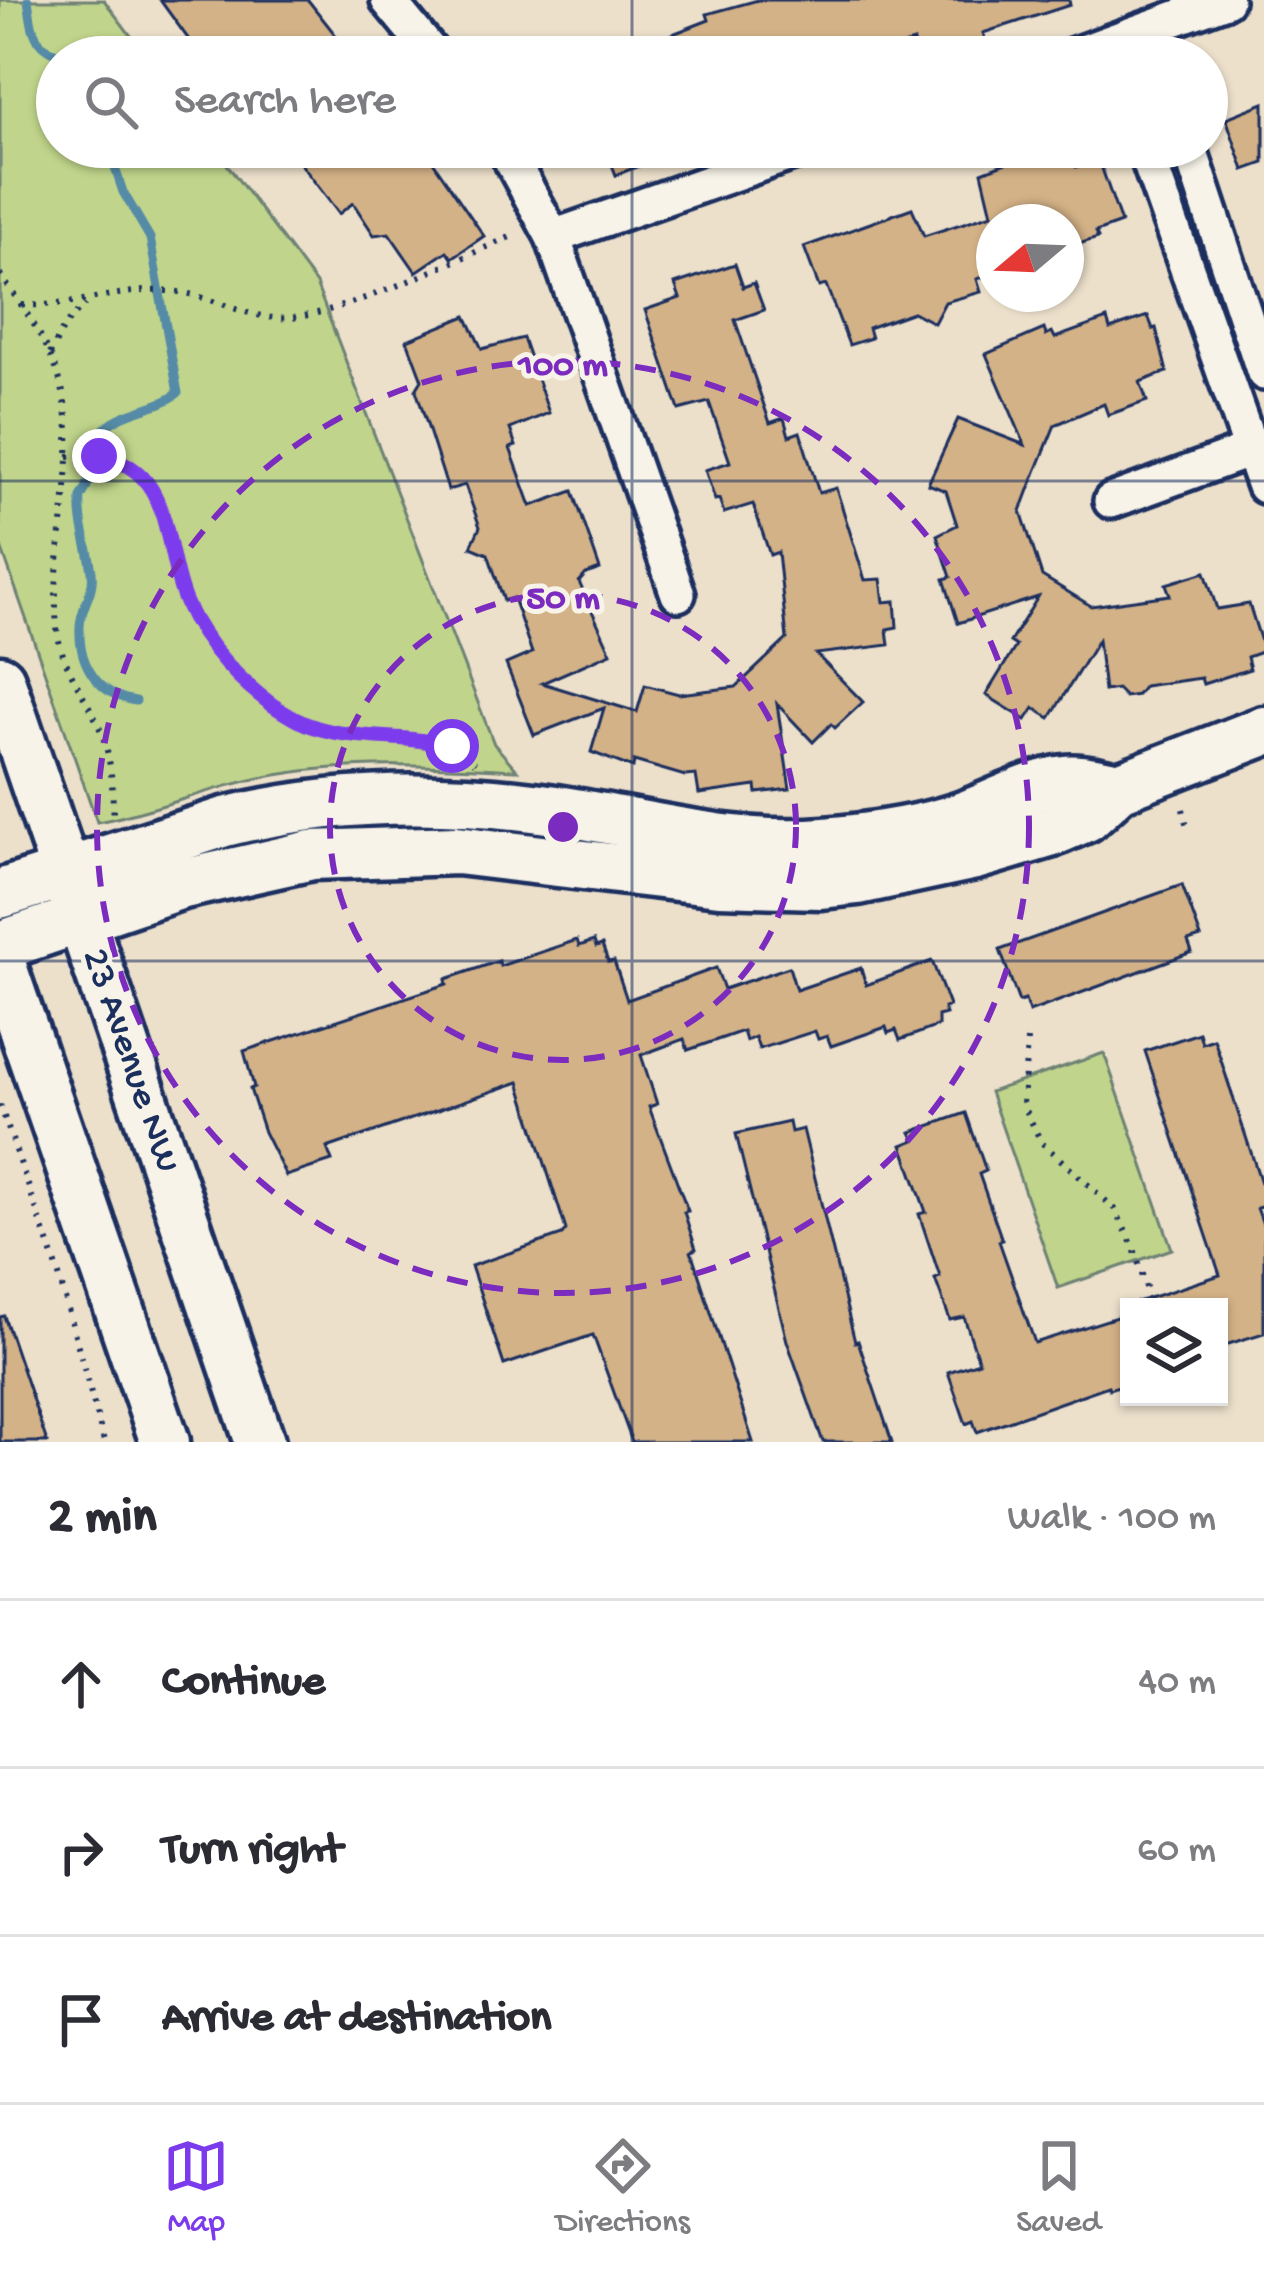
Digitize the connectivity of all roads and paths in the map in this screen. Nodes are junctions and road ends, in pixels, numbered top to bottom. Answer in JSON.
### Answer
{"nodes":[{"id":1,"x":388,"y":0,"type":"edge"},
{"id":2,"x":1226,"y":0,"type":"edge"},
{"id":3,"x":418,"y":36,"type":"edge"},
{"id":4,"x":1167,"y":36,"type":"edge"},
{"id":5,"x":516,"y":168,"type":"edge"},
{"id":6,"x":743,"y":168,"type":"edge"},
{"id":7,"x":1152,"y":168,"type":"edge"},
{"id":8,"x":1197,"y":168,"type":"edge"},
{"id":9,"x":549,"y":229,"type":"junction"},
{"id":10,"x":0,"y":274,"type":"edge"},
{"id":11,"x":88,"y":300,"type":"junction"},
{"id":12,"x":21,"y":305,"type":"junction"},
{"id":13,"x":50,"y":354,"type":"junction"},
{"id":14,"x":1264,"y":373,"type":"edge"},
{"id":15,"x":1258,"y":448,"type":"edge"},
{"id":16,"x":72,"y":455,"type":"junction"},
{"id":17,"x":1264,"y":486,"type":"edge"},
{"id":18,"x":1112,"y":501,"type":"dead end"},
{"id":19,"x":678,"y":594,"type":"dead end"},
{"id":20,"x":0,"y":680,"type":"edge"},
{"id":21,"x":1264,"y":731,"type":"edge"},
{"id":22,"x":486,"y":775,"type":"dead end"},
{"id":23,"x":1119,"y":787,"type":"junction"},
{"id":24,"x":1183,"y":809,"type":"dead end"},
{"id":25,"x":113,"y":819,"type":"dead end"},
{"id":26,"x":1188,"y":832,"type":"dead end"},
{"id":27,"x":65,"y":872,"type":"junction"},
{"id":28,"x":0,"y":894,"type":"edge"},
{"id":29,"x":80,"y":918,"type":"junction"},
{"id":30,"x":0,"y":946,"type":"edge"},
{"id":31,"x":0,"y":961,"type":"edge"},
{"id":32,"x":1027,"y":1040,"type":"dead end"},
{"id":33,"x":0,"y":1105,"type":"edge"},
{"id":34,"x":1149,"y":1298,"type":"edge"},
{"id":35,"x":104,"y":1442,"type":"edge"},
{"id":36,"x":165,"y":1442,"type":"edge"},
{"id":37,"x":260,"y":1442,"type":"edge"}],
"edges":[{"from":1,"to":3,"type":"street"},
{"from":2,"to":4,"type":"street"},
{"from":5,"to":9,"type":"street"},
{"from":6,"to":9,"type":"street"},
{"from":7,"to":15,"type":"street"},
{"from":8,"to":14,"type":"street"},
{"from":9,"to":11,"type":"path"},
{"from":9,"to":19,"type":"street"},
{"from":10,"to":12,"type":"path"},
{"from":11,"to":12,"type":"path"},
{"from":11,"to":13,"type":"path"},
{"from":12,"to":13,"type":"path"},
{"from":13,"to":16,"type":"path"},
{"from":15,"to":17,"type":"street"},
{"from":15,"to":18,"type":"street"},
{"from":16,"to":22,"type":"path"},
{"from":16,"to":25,"type":"path"},
{"from":20,"to":27,"type":"street","name":"23 Avenue NW"},
{"from":21,"to":23,"type":"street"},
{"from":23,"to":27,"type":"street"},
{"from":23,"to":29,"type":"street"},
{"from":24,"to":26,"type":"path"},
{"from":27,"to":28,"type":"street"},
{"from":27,"to":29,"type":"street","name":"23 Avenue NW"},
{"from":29,"to":30,"type":"street"},
{"from":29,"to":37,"type":"street","name":"23 Avenue NW"},
{"from":31,"to":36,"type":"street"},
{"from":32,"to":34,"type":"path"},
{"from":33,"to":35,"type":"path"}]}
